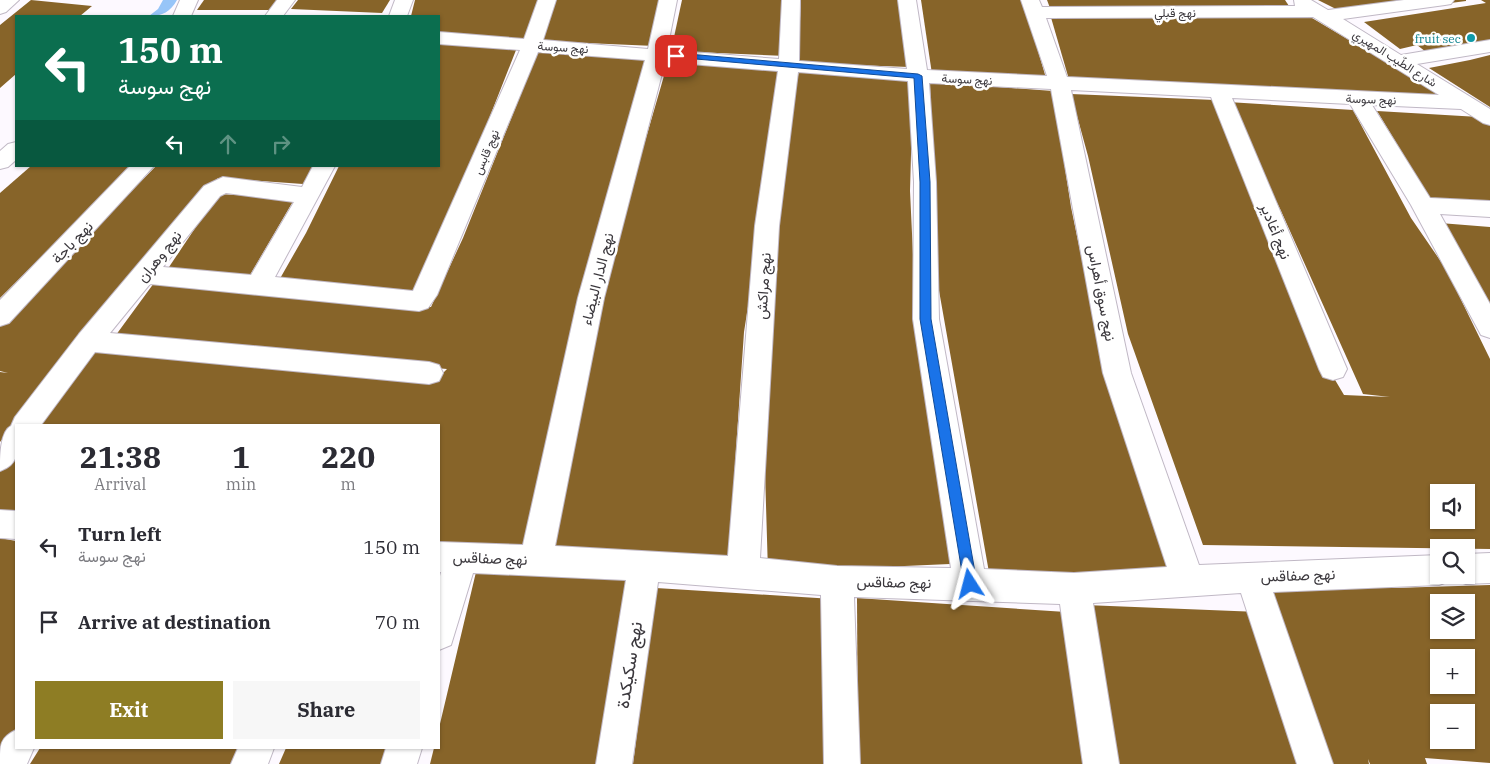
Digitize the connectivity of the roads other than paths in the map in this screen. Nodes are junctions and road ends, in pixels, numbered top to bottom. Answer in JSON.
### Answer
{"nodes":[{"id":1,"x":10,"y":0,"type":"edge"},
{"id":2,"x":190,"y":0,"type":"edge"},
{"id":3,"x":286,"y":0,"type":"edge"},
{"id":4,"x":404,"y":0,"type":"edge"},
{"id":5,"x":547,"y":0,"type":"edge"},
{"id":6,"x":668,"y":0,"type":"edge"},
{"id":7,"x":791,"y":0,"type":"edge"},
{"id":8,"x":907,"y":0,"type":"edge"},
{"id":9,"x":1299,"y":0,"type":"edge"},
{"id":10,"x":1445,"y":0,"type":"edge"},
{"id":11,"x":1032,"y":7,"type":"edge"},
{"id":12,"x":0,"y":8,"type":"edge"},
{"id":13,"x":1321,"y":14,"type":"junction"},
{"id":14,"x":182,"y":15,"type":"edge"},
{"id":15,"x":275,"y":15,"type":"edge"},
{"id":16,"x":398,"y":15,"type":"edge"},
{"id":17,"x":440,"y":38,"type":"edge"},
{"id":18,"x":532,"y":44,"type":"junction"},
{"id":19,"x":1490,"y":46,"type":"edge"},
{"id":20,"x":657,"y":54,"type":"junction"},
{"id":21,"x":1400,"y":61,"type":"junction"},
{"id":22,"x":789,"y":66,"type":"junction"},
{"id":23,"x":918,"y":76,"type":"junction"},
{"id":24,"x":1060,"y":85,"type":"junction"},
{"id":25,"x":1219,"y":92,"type":"junction"},
{"id":26,"x":1358,"y":99,"type":"junction"},
{"id":27,"x":1466,"y":103,"type":"junction"},
{"id":28,"x":1490,"y":118,"type":"edge"},
{"id":29,"x":15,"y":150,"type":"edge"},
{"id":30,"x":0,"y":162,"type":"edge"},
{"id":31,"x":142,"y":167,"type":"edge"},
{"id":32,"x":324,"y":167,"type":"edge"},
{"id":33,"x":309,"y":196,"type":"junction"},
{"id":34,"x":1423,"y":205,"type":"junction"},
{"id":35,"x":1490,"y":209,"type":"edge"},
{"id":36,"x":145,"y":274,"type":"junction"},
{"id":37,"x":258,"y":285,"type":"junction"},
{"id":38,"x":0,"y":316,"type":"edge"},
{"id":39,"x":1490,"y":328,"type":"edge"},
{"id":40,"x":88,"y":341,"type":"junction"},
{"id":41,"x":1333,"y":369,"type":"dead end"},
{"id":42,"x":430,"y":373,"type":"dead end"},
{"id":43,"x":26,"y":424,"type":"edge"},
{"id":44,"x":15,"y":438,"type":"edge"},
{"id":45,"x":0,"y":458,"type":"edge"},
{"id":46,"x":0,"y":524,"type":"edge"},
{"id":47,"x":15,"y":525,"type":"edge"},
{"id":48,"x":450,"y":557,"type":"edge"},
{"id":49,"x":536,"y":560,"type":"junction"},
{"id":50,"x":644,"y":567,"type":"junction"},
{"id":51,"x":1490,"y":568,"type":"edge"},
{"id":52,"x":1475,"y":569,"type":"edge"},
{"id":53,"x":1430,"y":570,"type":"edge"},
{"id":54,"x":744,"y":572,"type":"junction"},
{"id":55,"x":1252,"y":577,"type":"junction"},
{"id":56,"x":837,"y":581,"type":"junction"},
{"id":57,"x":1188,"y":581,"type":"junction"},
{"id":58,"x":970,"y":584,"type":"junction"},
{"id":59,"x":1074,"y":589,"type":"junction"},
{"id":60,"x":440,"y":626,"type":"edge"},
{"id":61,"x":15,"y":749,"type":"edge"},
{"id":62,"x":256,"y":749,"type":"edge"},
{"id":63,"x":404,"y":749,"type":"edge"},
{"id":64,"x":6,"y":764,"type":"edge"},
{"id":65,"x":249,"y":764,"type":"edge"},
{"id":66,"x":399,"y":764,"type":"edge"},
{"id":67,"x":614,"y":764,"type":"edge"},
{"id":68,"x":842,"y":764,"type":"edge"},
{"id":69,"x":1101,"y":764,"type":"edge"},
{"id":70,"x":1315,"y":764,"type":"edge"}],
"edges":[{"from":1,"to":12,"type":"street"},
{"from":2,"to":14,"type":"street"},
{"from":3,"to":15,"type":"street"},
{"from":4,"to":16,"type":"street"},
{"from":5,"to":18,"type":"street","name":"نهج قابس"},
{"from":6,"to":20,"type":"street","name":"نهج الدار البيضاء"},
{"from":7,"to":22,"type":"street","name":"نهج مراكش"},
{"from":8,"to":23,"type":"street"},
{"from":9,"to":13,"type":"street","name":"شارع الطّيب المهيري"},
{"from":10,"to":13,"type":"street","name":"نهج قبلي"},
{"from":11,"to":13,"type":"street","name":"نهج قبلي"},
{"from":11,"to":24,"type":"street","name":"نهج سوق أهراس"},
{"from":13,"to":21,"type":"street","name":"شارع الطّيب المهيري"},
{"from":17,"to":18,"type":"street","name":"نهج سوسة"},
{"from":18,"to":20,"type":"street","name":"نهج سوسة"},
{"from":18,"to":37,"type":"street","name":"نهج قابس"},
{"from":19,"to":21,"type":"street"},
{"from":20,"to":22,"type":"street","name":"نهج سوسة"},
{"from":20,"to":49,"type":"street","name":"نهج الدار البيضاء"},
{"from":21,"to":27,"type":"street","name":"شارع الطّيب المهيري"},
{"from":22,"to":23,"type":"street","name":"نهج سوسة"},
{"from":22,"to":54,"type":"street","name":"نهج مراكش"},
{"from":23,"to":24,"type":"street","name":"نهج سوسة"},
{"from":23,"to":58,"type":"street"},
{"from":24,"to":25,"type":"street","name":"نهج سوسة"},
{"from":24,"to":57,"type":"street","name":"نهج سوق أهراس"},
{"from":25,"to":26,"type":"street","name":"نهج سوسة"},
{"from":25,"to":41,"type":"street","name":"نهج أغادير"},
{"from":26,"to":27,"type":"street","name":"نهج سوسة"},
{"from":26,"to":34,"type":"street"},
{"from":27,"to":28,"type":"street","name":"شارع الطّيب المهيري"},
{"from":29,"to":30,"type":"street"},
{"from":31,"to":38,"type":"street","name":"نهج باجة"},
{"from":32,"to":33,"type":"street"},
{"from":33,"to":36,"type":"street","name":"نهج وهران"},
{"from":33,"to":37,"type":"street"},
{"from":34,"to":35,"type":"street"},
{"from":34,"to":39,"type":"street"},
{"from":36,"to":37,"type":"street"},
{"from":36,"to":40,"type":"street","name":"نهج وهران"},
{"from":40,"to":42,"type":"street"},
{"from":40,"to":43,"type":"street","name":"نهج وهران"},
{"from":44,"to":45,"type":"street"},
{"from":46,"to":47,"type":"street"},
{"from":48,"to":49,"type":"street","name":"نهج صفاقس"},
{"from":48,"to":60,"type":"street"},
{"from":49,"to":50,"type":"street","name":"نهج صفاقس"},
{"from":50,"to":54,"type":"street","name":"نهج صفاقس"},
{"from":50,"to":67,"type":"street","name":"نهج سكيكدة"},
{"from":51,"to":52,"type":"street"},
{"from":53,"to":55,"type":"street","name":"نهج صفاقس"},
{"from":54,"to":56,"type":"street","name":"نهج صفاقس"},
{"from":55,"to":57,"type":"street","name":"نهج صفاقس"},
{"from":55,"to":70,"type":"street"},
{"from":56,"to":58,"type":"street","name":"نهج صفاقس"},
{"from":56,"to":68,"type":"street"},
{"from":57,"to":59,"type":"street","name":"نهج صفاقس"},
{"from":58,"to":59,"type":"street","name":"نهج صفاقس"},
{"from":59,"to":69,"type":"street"},
{"from":61,"to":64,"type":"street"},
{"from":62,"to":65,"type":"street"},
{"from":63,"to":66,"type":"street"}]}
